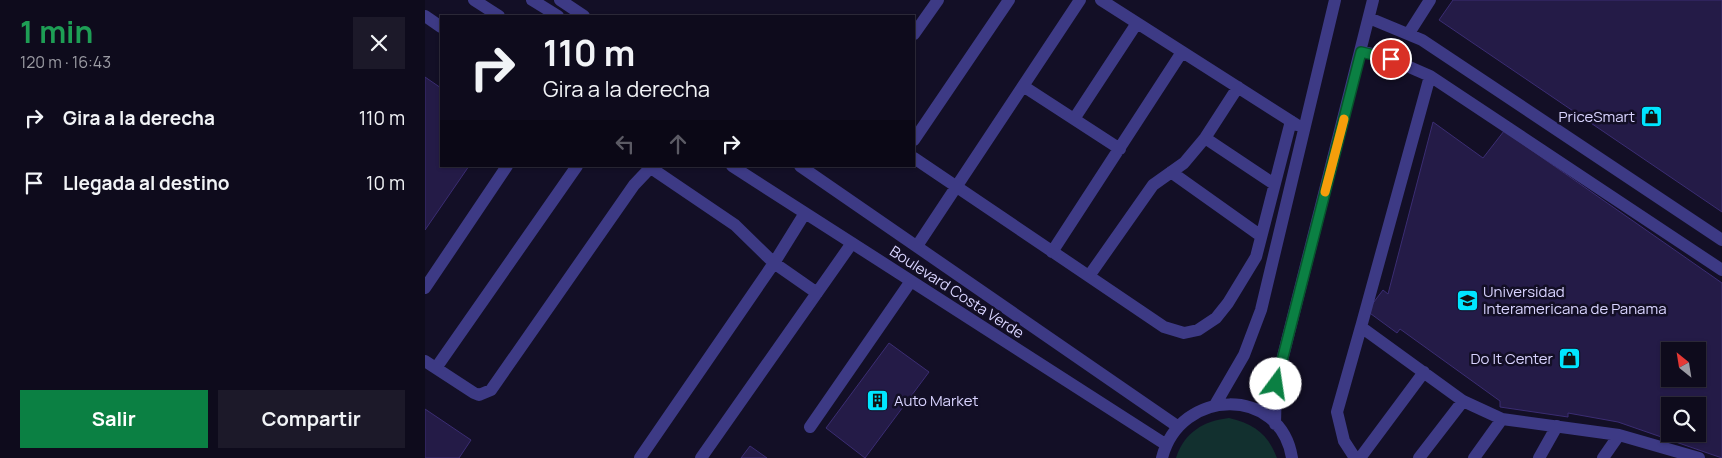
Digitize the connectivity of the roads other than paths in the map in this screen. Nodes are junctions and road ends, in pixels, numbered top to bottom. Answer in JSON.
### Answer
{"nodes":[{"id":1,"x":474,"y":0,"type":"edge"},
{"id":2,"x":531,"y":0,"type":"edge"},
{"id":3,"x":560,"y":0,"type":"edge"},
{"id":4,"x":937,"y":0,"type":"edge"},
{"id":5,"x":1009,"y":0,"type":"edge"},
{"id":6,"x":1080,"y":0,"type":"edge"},
{"id":7,"x":1101,"y":0,"type":"edge"},
{"id":8,"x":1335,"y":0,"type":"edge"},
{"id":9,"x":1373,"y":0,"type":"edge"},
{"id":10,"x":1430,"y":0,"type":"edge"},
{"id":11,"x":497,"y":15,"type":"edge"},
{"id":12,"x":556,"y":15,"type":"edge"},
{"id":13,"x":582,"y":15,"type":"edge"},
{"id":14,"x":425,"y":16,"type":"edge"},
{"id":15,"x":1369,"y":18,"type":"junction"},
{"id":16,"x":1137,"y":23,"type":"junction"},
{"id":17,"x":440,"y":26,"type":"edge"},
{"id":18,"x":915,"y":33,"type":"edge"},
{"id":19,"x":1409,"y":33,"type":"junction"},
{"id":20,"x":1183,"y":52,"type":"junction"},
{"id":21,"x":1361,"y":52,"type":"junction"},
{"id":22,"x":1430,"y":76,"type":"junction"},
{"id":23,"x":1023,"y":86,"type":"junction"},
{"id":24,"x":1238,"y":87,"type":"junction"},
{"id":25,"x":1074,"y":119,"type":"junction"},
{"id":26,"x":1291,"y":121,"type":"junction"},
{"id":27,"x":1305,"y":130,"type":"junction"},
{"id":28,"x":1205,"y":138,"type":"junction"},
{"id":29,"x":915,"y":139,"type":"edge"},
{"id":30,"x":1120,"y":148,"type":"junction"},
{"id":31,"x":915,"y":159,"type":"edge"},
{"id":32,"x":506,"y":167,"type":"edge"},
{"id":33,"x":576,"y":167,"type":"edge"},
{"id":34,"x":650,"y":167,"type":"edge"},
{"id":35,"x":734,"y":167,"type":"edge"},
{"id":36,"x":803,"y":167,"type":"edge"},
{"id":37,"x":817,"y":171,"type":"edge"},
{"id":38,"x":1171,"y":172,"type":"junction"},
{"id":39,"x":1274,"y":184,"type":"junction"},
{"id":40,"x":956,"y":186,"type":"junction"},
{"id":41,"x":805,"y":213,"type":"junction"},
{"id":42,"x":1261,"y":236,"type":"junction"},
{"id":43,"x":1722,"y":240,"type":"edge"},
{"id":44,"x":852,"y":243,"type":"junction"},
{"id":45,"x":917,"y":246,"type":"junction"},
{"id":46,"x":1053,"y":252,"type":"junction"},
{"id":47,"x":774,"y":263,"type":"junction"},
{"id":48,"x":1722,"y":270,"type":"edge"},
{"id":49,"x":1089,"y":276,"type":"junction"},
{"id":50,"x":911,"y":281,"type":"junction"},
{"id":51,"x":425,"y":288,"type":"edge"},
{"id":52,"x":817,"y":293,"type":"junction"},
{"id":53,"x":1361,"y":327,"type":"junction"},
{"id":54,"x":425,"y":361,"type":"edge"},
{"id":55,"x":436,"y":368,"type":"junction"},
{"id":56,"x":1424,"y":372,"type":"junction"},
{"id":57,"x":1463,"y":401,"type":"junction"},
{"id":58,"x":1215,"y":405,"type":"junction"},
{"id":59,"x":1502,"y":419,"type":"junction"},
{"id":60,"x":1275,"y":424,"type":"junction"},
{"id":61,"x":1177,"y":426,"type":"junction"},
{"id":62,"x":1557,"y":426,"type":"junction"},
{"id":63,"x":810,"y":427,"type":"dead end"},
{"id":64,"x":1619,"y":435,"type":"junction"},
{"id":65,"x":1165,"y":444,"type":"junction"},
{"id":66,"x":1662,"y":453,"type":"edge"},
{"id":67,"x":640,"y":458,"type":"edge"},
{"id":68,"x":701,"y":458,"type":"edge"},
{"id":69,"x":1162,"y":458,"type":"edge"},
{"id":70,"x":1293,"y":458,"type":"edge"},
{"id":71,"x":1355,"y":458,"type":"edge"},
{"id":72,"x":1360,"y":458,"type":"edge"},
{"id":73,"x":1419,"y":458,"type":"edge"},
{"id":74,"x":1474,"y":458,"type":"edge"},
{"id":75,"x":1539,"y":458,"type":"edge"},
{"id":76,"x":1603,"y":458,"type":"edge"},
{"id":77,"x":1699,"y":458,"type":"edge"}],
"edges":[{"from":1,"to":11,"type":"street"},
{"from":2,"to":12,"type":"street"},
{"from":3,"to":13,"type":"street"},
{"from":4,"to":18,"type":"street"},
{"from":5,"to":29,"type":"street"},
{"from":6,"to":23,"type":"street"},
{"from":7,"to":16,"type":"street"},
{"from":8,"to":27,"type":"street"},
{"from":9,"to":15,"type":"street"},
{"from":10,"to":19,"type":"street"},
{"from":14,"to":17,"type":"street"},
{"from":15,"to":19,"type":"street"},
{"from":15,"to":21,"type":"street"},
{"from":16,"to":20,"type":"street"},
{"from":16,"to":25,"type":"street"},
{"from":19,"to":43,"type":"street"},
{"from":20,"to":24,"type":"street"},
{"from":20,"to":30,"type":"street"},
{"from":21,"to":22,"type":"street"},
{"from":21,"to":60,"type":"street"},
{"from":22,"to":48,"type":"street"},
{"from":22,"to":53,"type":"street"},
{"from":23,"to":25,"type":"street"},
{"from":23,"to":40,"type":"street"},
{"from":24,"to":26,"type":"street"},
{"from":24,"to":28,"type":"street"},
{"from":25,"to":30,"type":"street"},
{"from":26,"to":27,"type":"street"},
{"from":26,"to":39,"type":"street"},
{"from":27,"to":58,"type":"street"},
{"from":28,"to":38,"type":"street"},
{"from":28,"to":39,"type":"street"},
{"from":30,"to":46,"type":"street"},
{"from":31,"to":40,"type":"street"},
{"from":32,"to":51,"type":"street"},
{"from":33,"to":55,"type":"street"},
{"from":34,"to":47,"type":"street"},
{"from":34,"to":55,"type":"street"},
{"from":35,"to":41,"type":"street","name":"Boulevard Costa Verde"},
{"from":36,"to":37,"type":"street","name":"Boulevard Costa Verde"},
{"from":37,"to":45,"type":"street","name":"Boulevard Costa Verde"},
{"from":38,"to":42,"type":"street"},
{"from":38,"to":49,"type":"street"},
{"from":39,"to":42,"type":"street"},
{"from":40,"to":45,"type":"street"},
{"from":40,"to":46,"type":"street"},
{"from":41,"to":44,"type":"street","name":"Boulevard Costa Verde"},
{"from":41,"to":47,"type":"street"},
{"from":42,"to":49,"type":"street"},
{"from":44,"to":50,"type":"street","name":"Boulevard Costa Verde"},
{"from":44,"to":52,"type":"street"},
{"from":45,"to":61,"type":"street","name":"Boulevard Costa Verde"},
{"from":46,"to":49,"type":"street"},
{"from":47,"to":52,"type":"street"},
{"from":47,"to":67,"type":"street"},
{"from":50,"to":63,"type":"street"},
{"from":50,"to":65,"type":"street","name":"Boulevard Costa Verde"},
{"from":52,"to":68,"type":"street"},
{"from":53,"to":56,"type":"street"},
{"from":53,"to":71,"type":"street"},
{"from":54,"to":55,"type":"street"},
{"from":56,"to":57,"type":"street"},
{"from":56,"to":72,"type":"street"},
{"from":57,"to":59,"type":"street"},
{"from":57,"to":73,"type":"street"},
{"from":58,"to":60,"type":"street"},
{"from":58,"to":61,"type":"street"},
{"from":59,"to":62,"type":"street"},
{"from":59,"to":74,"type":"street"},
{"from":60,"to":70,"type":"street"},
{"from":61,"to":65,"type":"street"},
{"from":62,"to":64,"type":"street"},
{"from":62,"to":75,"type":"street"},
{"from":64,"to":66,"type":"street"},
{"from":64,"to":76,"type":"street"},
{"from":65,"to":69,"type":"street"},
{"from":66,"to":77,"type":"street"}]}
